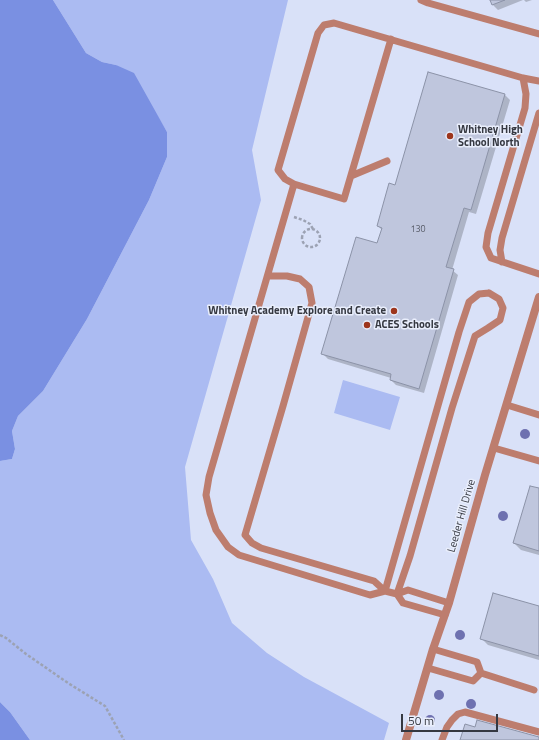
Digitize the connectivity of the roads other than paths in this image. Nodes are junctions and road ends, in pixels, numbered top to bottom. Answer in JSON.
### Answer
{"nodes":[{"id":1,"x":421,"y":0,"type":"edge"},
{"id":2,"x":539,"y":34,"type":"edge"},
{"id":3,"x":391,"y":39,"type":"junction"},
{"id":4,"x":523,"y":78,"type":"junction"},
{"id":5,"x":539,"y":81,"type":"edge"},
{"id":6,"x":539,"y":113,"type":"edge"},
{"id":7,"x":387,"y":162,"type":"dead end"},
{"id":8,"x":351,"y":176,"type":"junction"},
{"id":9,"x":294,"y":184,"type":"junction"},
{"id":10,"x":502,"y":262,"type":"junction"},
{"id":11,"x":539,"y":274,"type":"edge"},
{"id":12,"x":269,"y":276,"type":"junction"},
{"id":13,"x":539,"y":297,"type":"edge"},
{"id":14,"x":507,"y":405,"type":"junction"},
{"id":15,"x":539,"y":415,"type":"edge"},
{"id":16,"x":494,"y":448,"type":"junction"},
{"id":17,"x":539,"y":461,"type":"edge"},
{"id":18,"x":384,"y":591,"type":"junction"},
{"id":19,"x":397,"y":594,"type":"junction"},
{"id":20,"x":449,"y":603,"type":"junction"},
{"id":21,"x":445,"y":615,"type":"junction"},
{"id":22,"x":433,"y":649,"type":"junction"},
{"id":23,"x":428,"y":668,"type":"junction"},
{"id":24,"x":481,"y":673,"type":"junction"},
{"id":25,"x":534,"y":690,"type":"dead end"},
{"id":26,"x":539,"y":732,"type":"edge"},
{"id":27,"x":406,"y":740,"type":"edge"},
{"id":28,"x":442,"y":740,"type":"edge"}],
"edges":[{"from":1,"to":2,"type":"lane"},
{"from":3,"to":4,"type":"lane"},
{"from":3,"to":8,"type":"lane"},
{"from":3,"to":9,"type":"lane"},
{"from":4,"to":5,"type":"lane"},
{"from":4,"to":10,"type":"lane"},
{"from":6,"to":10,"type":"lane"},
{"from":7,"to":8,"type":"lane"},
{"from":8,"to":9,"type":"lane"},
{"from":9,"to":12,"type":"lane"},
{"from":10,"to":11,"type":"lane"},
{"from":12,"to":18,"type":"lane"},
{"from":12,"to":18,"type":"lane"},
{"from":13,"to":14,"type":"street","name":"Leeder Hill Drive"},
{"from":14,"to":15,"type":"lane"},
{"from":14,"to":16,"type":"street","name":"Leeder Hill Drive"},
{"from":16,"to":17,"type":"lane"},
{"from":16,"to":20,"type":"street","name":"Leeder Hill Drive"},
{"from":18,"to":19,"type":"lane"},
{"from":18,"to":19,"type":"lane"},
{"from":19,"to":20,"type":"lane"},
{"from":19,"to":21,"type":"lane"},
{"from":20,"to":21,"type":"street","name":"Leeder Hill Drive"},
{"from":21,"to":22,"type":"street","name":"Leeder Hill Drive"},
{"from":22,"to":23,"type":"street","name":"Leeder Hill Drive"},
{"from":22,"to":24,"type":"lane"},
{"from":23,"to":24,"type":"lane"},
{"from":23,"to":27,"type":"street","name":"Leeder Hill Drive"},
{"from":24,"to":25,"type":"lane"},
{"from":26,"to":28,"type":"lane"}]}
